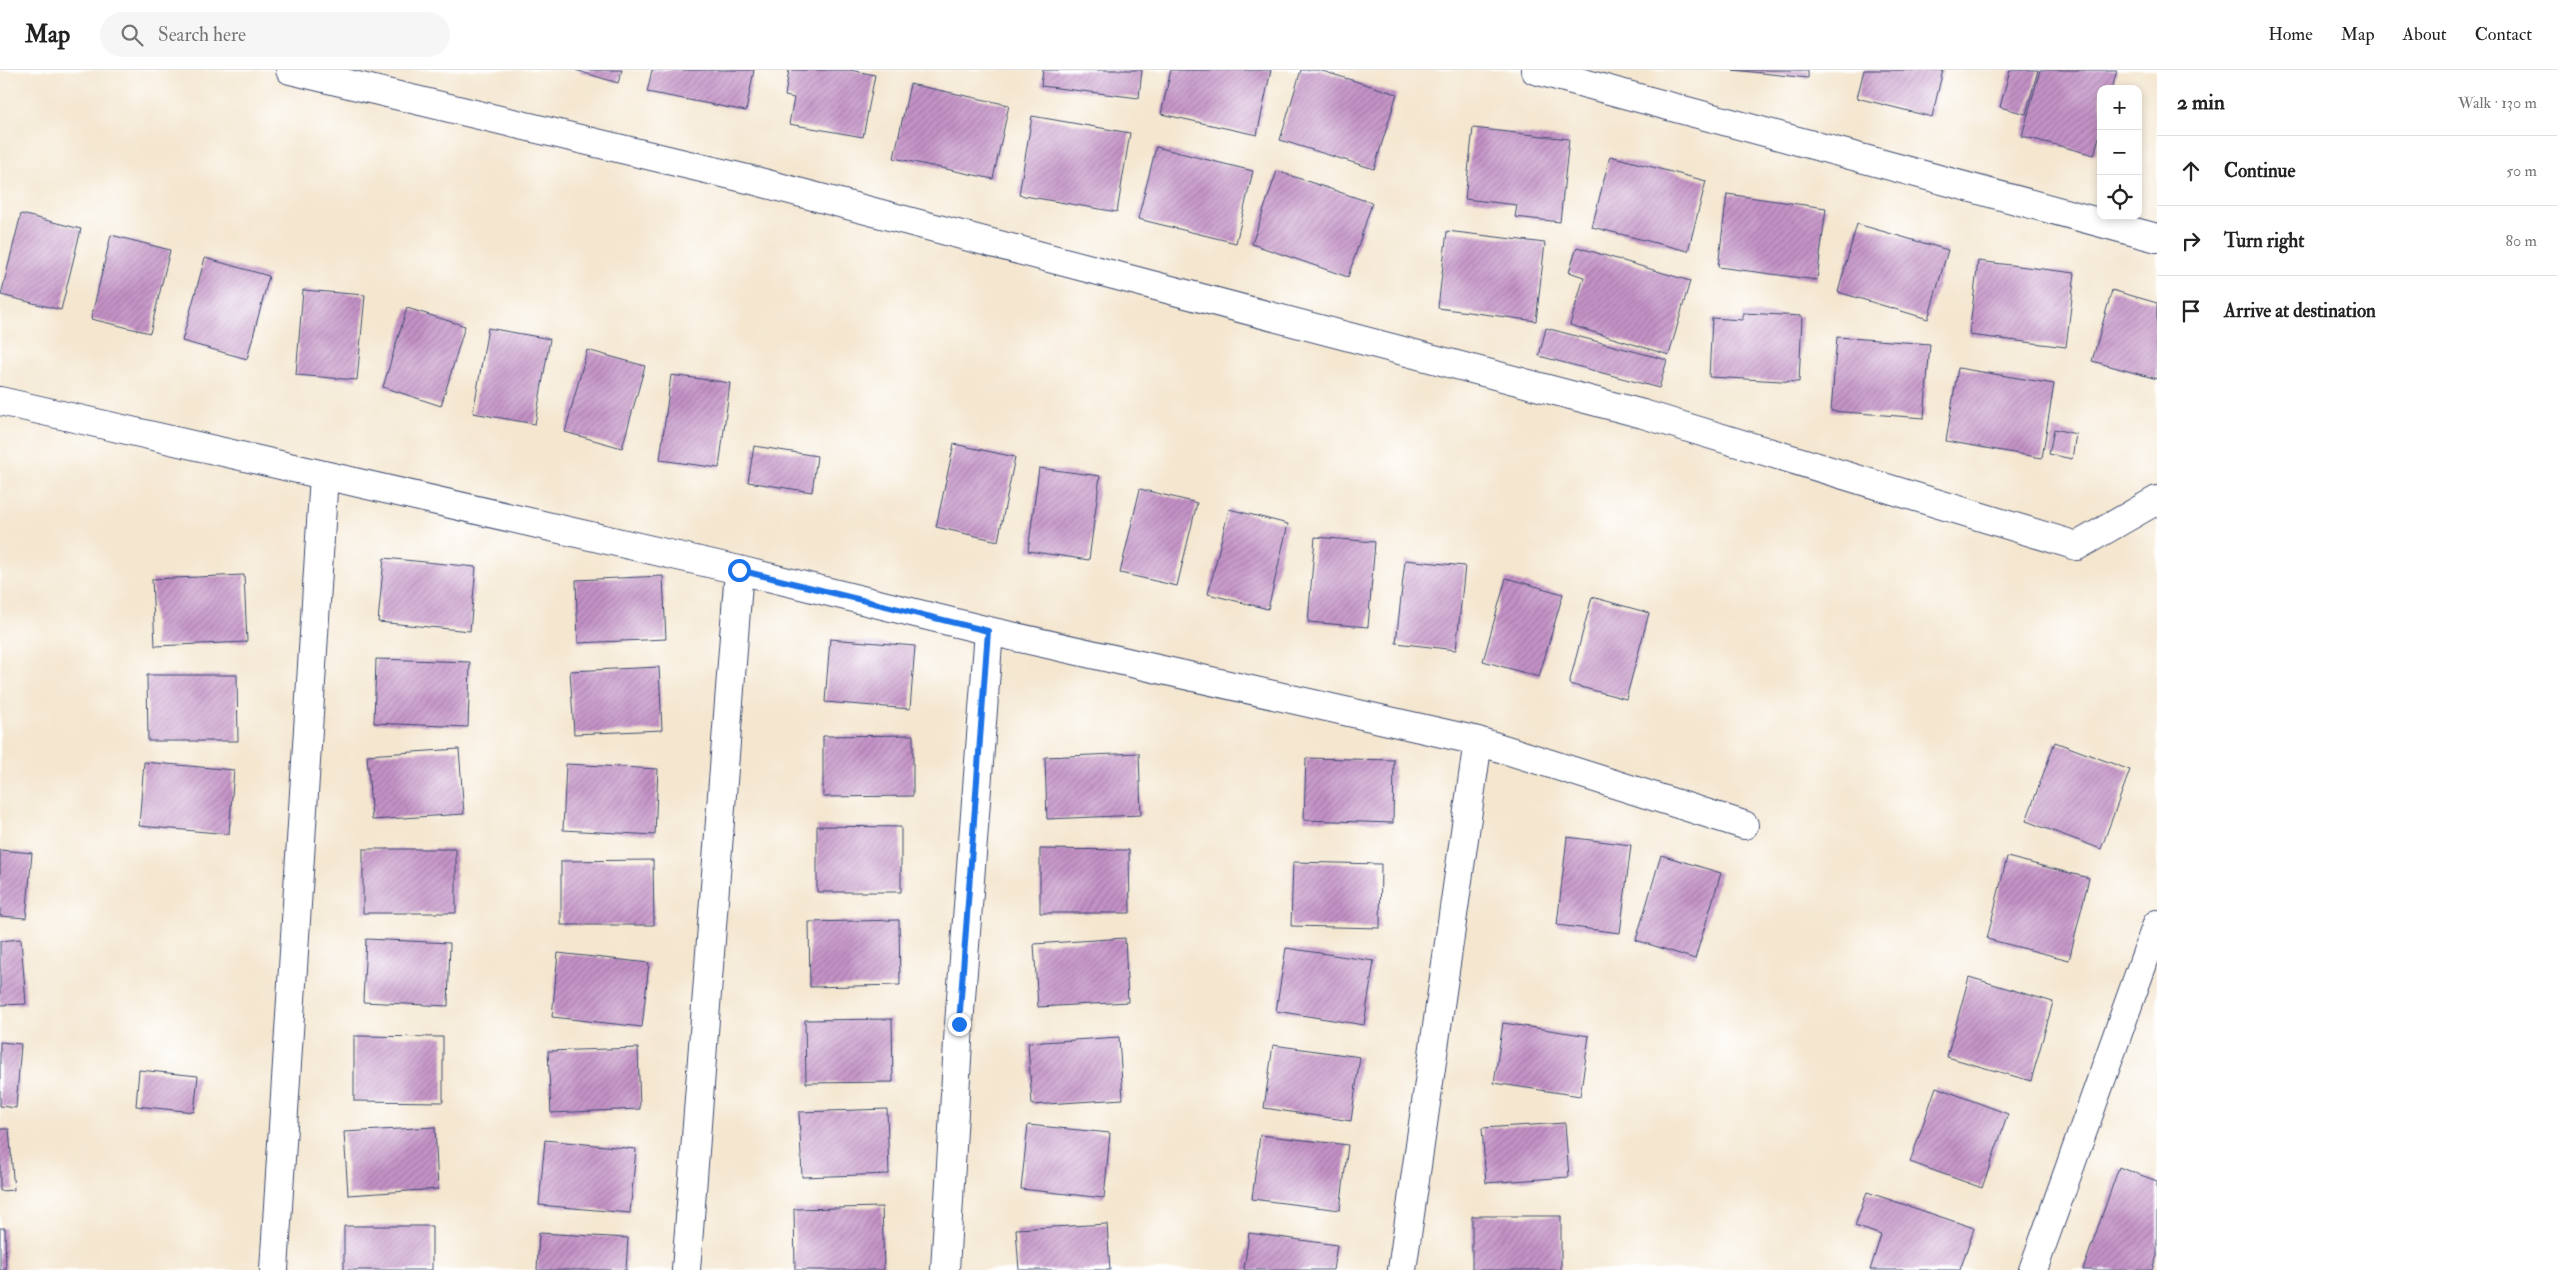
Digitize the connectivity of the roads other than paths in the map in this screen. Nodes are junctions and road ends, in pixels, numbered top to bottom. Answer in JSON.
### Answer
{"nodes":[{"id":1,"x":290,"y":70,"type":"edge"},
{"id":2,"x":1535,"y":70,"type":"edge"},
{"id":3,"x":2157,"y":238,"type":"edge"},
{"id":4,"x":0,"y":401,"type":"edge"},
{"id":5,"x":324,"y":475,"type":"junction"},
{"id":6,"x":2157,"y":500,"type":"edge"},
{"id":7,"x":739,"y":570,"type":"junction"},
{"id":8,"x":988,"y":631,"type":"junction"},
{"id":9,"x":1478,"y":741,"type":"junction"},
{"id":10,"x":1744,"y":825,"type":"dead end"},
{"id":11,"x":2157,"y":924,"type":"edge"},
{"id":12,"x":274,"y":1270,"type":"edge"},
{"id":13,"x":686,"y":1270,"type":"edge"},
{"id":14,"x":945,"y":1270,"type":"edge"},
{"id":15,"x":1402,"y":1270,"type":"edge"},
{"id":16,"x":2033,"y":1270,"type":"edge"}],
"edges":[{"from":1,"to":6,"type":"street"},
{"from":2,"to":3,"type":"street"},
{"from":4,"to":5,"type":"street"},
{"from":5,"to":7,"type":"street"},
{"from":5,"to":12,"type":"street"},
{"from":7,"to":8,"type":"street"},
{"from":7,"to":13,"type":"street"},
{"from":8,"to":9,"type":"street"},
{"from":8,"to":14,"type":"street"},
{"from":9,"to":10,"type":"street"},
{"from":9,"to":15,"type":"street"},
{"from":11,"to":16,"type":"street"}]}
